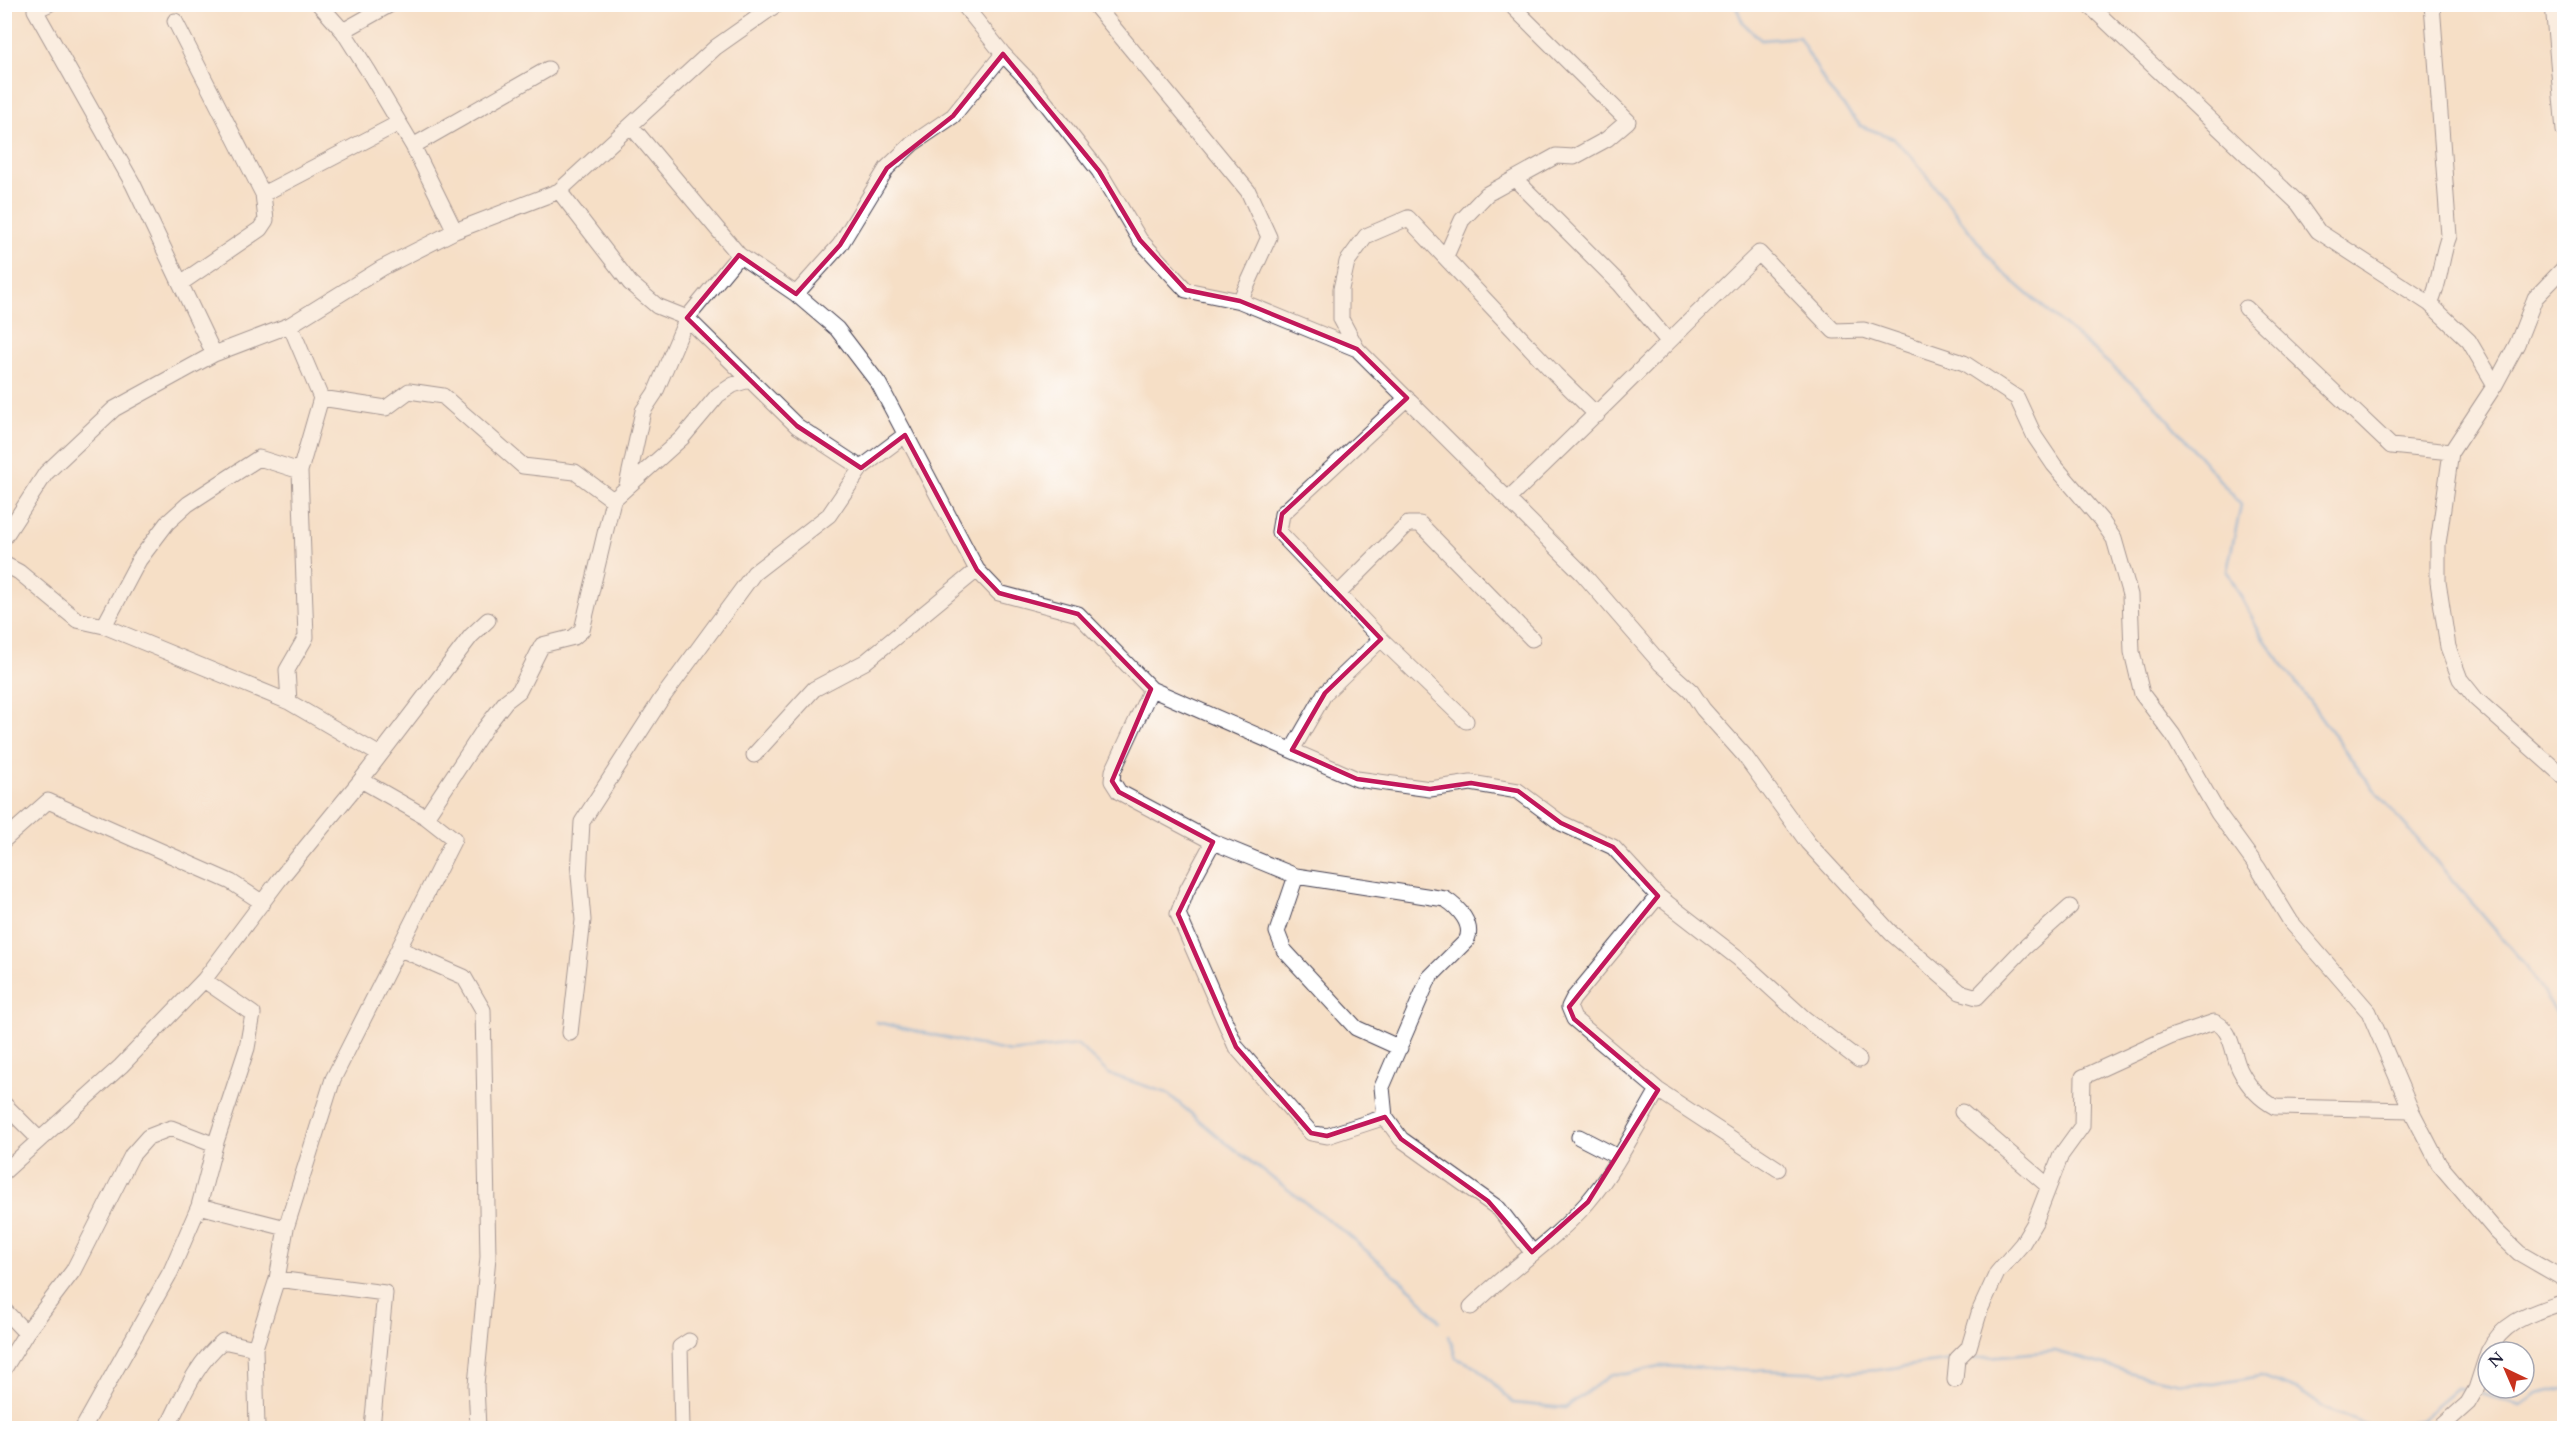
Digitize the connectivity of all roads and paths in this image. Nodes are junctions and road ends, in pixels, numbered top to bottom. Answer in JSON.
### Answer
{"nodes":[{"id":1,"x":48,"y":4,"type":"edge"},
{"id":2,"x":319,"y":4,"type":"edge"},
{"id":3,"x":391,"y":4,"type":"edge"},
{"id":4,"x":777,"y":4,"type":"edge"},
{"id":5,"x":963,"y":4,"type":"edge"},
{"id":6,"x":1094,"y":4,"type":"edge"},
{"id":7,"x":1510,"y":4,"type":"edge"},
{"id":8,"x":2088,"y":4,"type":"edge"},
{"id":9,"x":2433,"y":4,"type":"edge"},
{"id":10,"x":2553,"y":4,"type":"edge"},
{"id":11,"x":176,"y":21,"type":"dead end"},
{"id":12,"x":343,"y":31,"type":"junction"},
{"id":13,"x":1003,"y":54,"type":"junction"},
{"id":14,"x":548,"y":69,"type":"dead end"},
{"id":15,"x":397,"y":124,"type":"junction"},
{"id":16,"x":632,"y":126,"type":"junction"},
{"id":17,"x":2565,"y":131,"type":"edge"},
{"id":18,"x":413,"y":146,"type":"junction"},
{"id":19,"x":1515,"y":179,"type":"junction"},
{"id":20,"x":559,"y":191,"type":"junction"},
{"id":21,"x":263,"y":194,"type":"junction"},
{"id":22,"x":455,"y":231,"type":"junction"},
{"id":23,"x":739,"y":255,"type":"junction"},
{"id":24,"x":1446,"y":256,"type":"junction"},
{"id":25,"x":2565,"y":268,"type":"edge"},
{"id":26,"x":181,"y":283,"type":"junction"},
{"id":27,"x":796,"y":294,"type":"junction"},
{"id":28,"x":1240,"y":301,"type":"junction"},
{"id":29,"x":2430,"y":304,"type":"junction"},
{"id":30,"x":2246,"y":308,"type":"dead end"},
{"id":31,"x":687,"y":318,"type":"junction"},
{"id":32,"x":290,"y":325,"type":"junction"},
{"id":33,"x":1668,"y":340,"type":"junction"},
{"id":34,"x":1357,"y":349,"type":"junction"},
{"id":35,"x":214,"y":354,"type":"junction"},
{"id":36,"x":748,"y":380,"type":"junction"},
{"id":37,"x":2495,"y":385,"type":"junction"},
{"id":38,"x":321,"y":398,"type":"junction"},
{"id":39,"x":1407,"y":398,"type":"junction"},
{"id":40,"x":1597,"y":415,"type":"junction"},
{"id":41,"x":905,"y":435,"type":"junction"},
{"id":42,"x":2451,"y":452,"type":"junction"},
{"id":43,"x":861,"y":468,"type":"junction"},
{"id":44,"x":300,"y":471,"type":"junction"},
{"id":45,"x":627,"y":485,"type":"junction"},
{"id":46,"x":1509,"y":498,"type":"junction"},
{"id":47,"x":613,"y":500,"type":"junction"},
{"id":48,"x":4,"y":538,"type":"edge"},
{"id":49,"x":4,"y":564,"type":"edge"},
{"id":50,"x":976,"y":570,"type":"junction"},
{"id":51,"x":1339,"y":593,"type":"junction"},
{"id":52,"x":488,"y":620,"type":"dead end"},
{"id":53,"x":104,"y":626,"type":"junction"},
{"id":54,"x":1381,"y":639,"type":"junction"},
{"id":55,"x":1532,"y":639,"type":"dead end"},
{"id":56,"x":1151,"y":689,"type":"junction"},
{"id":57,"x":289,"y":702,"type":"junction"},
{"id":58,"x":1466,"y":721,"type":"dead end"},
{"id":59,"x":1292,"y":750,"type":"junction"},
{"id":60,"x":380,"y":755,"type":"junction"},
{"id":61,"x":754,"y":755,"type":"dead end"},
{"id":62,"x":2565,"y":777,"type":"edge"},
{"id":63,"x":362,"y":780,"type":"junction"},
{"id":64,"x":426,"y":817,"type":"junction"},
{"id":65,"x":4,"y":840,"type":"edge"},
{"id":66,"x":1213,"y":842,"type":"junction"},
{"id":67,"x":1296,"y":876,"type":"junction"},
{"id":68,"x":1658,"y":896,"type":"junction"},
{"id":69,"x":263,"y":903,"type":"junction"},
{"id":70,"x":2070,"y":907,"type":"dead end"},
{"id":71,"x":400,"y":949,"type":"junction"},
{"id":72,"x":204,"y":980,"type":"junction"},
{"id":73,"x":570,"y":1033,"type":"dead end"},
{"id":74,"x":1400,"y":1048,"type":"junction"},
{"id":75,"x":1859,"y":1060,"type":"dead end"},
{"id":76,"x":1658,"y":1090,"type":"junction"},
{"id":77,"x":4,"y":1104,"type":"edge"},
{"id":78,"x":2411,"y":1110,"type":"junction"},
{"id":79,"x":1962,"y":1112,"type":"dead end"},
{"id":80,"x":1385,"y":1117,"type":"junction"},
{"id":81,"x":1579,"y":1137,"type":"dead end"},
{"id":82,"x":39,"y":1139,"type":"junction"},
{"id":83,"x":215,"y":1145,"type":"junction"},
{"id":84,"x":1618,"y":1156,"type":"junction"},
{"id":85,"x":1778,"y":1169,"type":"dead end"},
{"id":86,"x":4,"y":1172,"type":"edge"},
{"id":87,"x":2047,"y":1185,"type":"junction"},
{"id":88,"x":199,"y":1206,"type":"junction"},
{"id":89,"x":286,"y":1228,"type":"junction"},
{"id":90,"x":1532,"y":1252,"type":"junction"},
{"id":91,"x":277,"y":1279,"type":"junction"},
{"id":92,"x":2565,"y":1279,"type":"edge"},
{"id":93,"x":2565,"y":1302,"type":"edge"},
{"id":94,"x":1471,"y":1307,"type":"dead end"},
{"id":95,"x":4,"y":1310,"type":"edge"},
{"id":96,"x":26,"y":1333,"type":"junction"},
{"id":97,"x":2496,"y":1340,"type":"edge"},
{"id":98,"x":689,"y":1341,"type":"dead end"},
{"id":99,"x":255,"y":1348,"type":"junction"},
{"id":100,"x":4,"y":1369,"type":"edge"},
{"id":101,"x":1955,"y":1380,"type":"dead end"},
{"id":102,"x":2476,"y":1389,"type":"edge"},
{"id":103,"x":83,"y":1428,"type":"edge"},
{"id":104,"x":167,"y":1428,"type":"edge"},
{"id":105,"x":257,"y":1428,"type":"edge"},
{"id":106,"x":372,"y":1428,"type":"edge"},
{"id":107,"x":478,"y":1428,"type":"edge"},
{"id":108,"x":682,"y":1428,"type":"edge"},
{"id":109,"x":2440,"y":1428,"type":"edge"}],
"edges":[{"from":1,"to":26,"type":"street"},
{"from":2,"to":12,"type":"street"},
{"from":3,"to":12,"type":"street"},
{"from":4,"to":16,"type":"street"},
{"from":5,"to":13,"type":"street"},
{"from":6,"to":28,"type":"street"},
{"from":7,"to":19,"type":"street"},
{"from":8,"to":29,"type":"street"},
{"from":9,"to":29,"type":"street"},
{"from":10,"to":17,"type":"street"},
{"from":11,"to":21,"type":"street"},
{"from":12,"to":15,"type":"street"},
{"from":13,"to":27,"type":"street"},
{"from":13,"to":28,"type":"street"},
{"from":14,"to":18,"type":"street"},
{"from":15,"to":18,"type":"street"},
{"from":15,"to":21,"type":"street"},
{"from":16,"to":20,"type":"street"},
{"from":16,"to":23,"type":"street"},
{"from":18,"to":22,"type":"street"},
{"from":19,"to":24,"type":"street"},
{"from":19,"to":33,"type":"street"},
{"from":20,"to":22,"type":"street"},
{"from":20,"to":31,"type":"street"},
{"from":21,"to":26,"type":"street"},
{"from":22,"to":32,"type":"street"},
{"from":23,"to":27,"type":"street"},
{"from":23,"to":31,"type":"street"},
{"from":24,"to":34,"type":"street"},
{"from":24,"to":40,"type":"street"},
{"from":25,"to":37,"type":"street"},
{"from":26,"to":35,"type":"street"},
{"from":27,"to":41,"type":"street"},
{"from":28,"to":34,"type":"street"},
{"from":29,"to":37,"type":"street"},
{"from":30,"to":42,"type":"street"},
{"from":31,"to":36,"type":"street"},
{"from":31,"to":45,"type":"street"},
{"from":32,"to":35,"type":"street"},
{"from":32,"to":38,"type":"street"},
{"from":33,"to":40,"type":"street"},
{"from":33,"to":78,"type":"street"},
{"from":34,"to":39,"type":"street"},
{"from":35,"to":48,"type":"street"},
{"from":36,"to":43,"type":"street"},
{"from":36,"to":45,"type":"street"},
{"from":37,"to":42,"type":"street"},
{"from":38,"to":44,"type":"street"},
{"from":38,"to":47,"type":"street"},
{"from":39,"to":46,"type":"street"},
{"from":39,"to":51,"type":"street"},
{"from":40,"to":46,"type":"street"},
{"from":41,"to":43,"type":"street"},
{"from":41,"to":50,"type":"street"},
{"from":42,"to":62,"type":"street"},
{"from":43,"to":73,"type":"street"},
{"from":44,"to":53,"type":"street"},
{"from":44,"to":57,"type":"street"},
{"from":45,"to":47,"type":"street"},
{"from":46,"to":70,"type":"street"},
{"from":47,"to":64,"type":"street"},
{"from":49,"to":53,"type":"street"},
{"from":50,"to":56,"type":"street"},
{"from":50,"to":61,"type":"street"},
{"from":51,"to":54,"type":"street"},
{"from":51,"to":55,"type":"street"},
{"from":52,"to":60,"type":"street"},
{"from":53,"to":57,"type":"street"},
{"from":54,"to":58,"type":"street"},
{"from":54,"to":59,"type":"street"},
{"from":56,"to":59,"type":"street"},
{"from":56,"to":66,"type":"street"},
{"from":57,"to":60,"type":"street"},
{"from":59,"to":68,"type":"street"},
{"from":60,"to":63,"type":"street"},
{"from":63,"to":64,"type":"street"},
{"from":63,"to":69,"type":"street"},
{"from":64,"to":71,"type":"street"},
{"from":65,"to":69,"type":"street"},
{"from":66,"to":67,"type":"street"},
{"from":66,"to":80,"type":"street"},
{"from":67,"to":74,"type":"street"},
{"from":67,"to":74,"type":"street"},
{"from":68,"to":75,"type":"street"},
{"from":68,"to":76,"type":"street"},
{"from":69,"to":72,"type":"street"},
{"from":71,"to":89,"type":"street"},
{"from":71,"to":107,"type":"street"},
{"from":72,"to":82,"type":"street"},
{"from":72,"to":83,"type":"street"},
{"from":74,"to":80,"type":"street"},
{"from":76,"to":84,"type":"street"},
{"from":76,"to":85,"type":"street"},
{"from":77,"to":82,"type":"street"},
{"from":78,"to":87,"type":"street"},
{"from":78,"to":92,"type":"street"},
{"from":79,"to":87,"type":"street"},
{"from":80,"to":90,"type":"street"},
{"from":81,"to":84,"type":"street"},
{"from":82,"to":86,"type":"street"},
{"from":83,"to":88,"type":"street"},
{"from":83,"to":96,"type":"street"},
{"from":84,"to":90,"type":"street"},
{"from":87,"to":101,"type":"street"},
{"from":88,"to":89,"type":"street"},
{"from":88,"to":103,"type":"street"},
{"from":89,"to":91,"type":"street"},
{"from":90,"to":94,"type":"street"},
{"from":91,"to":99,"type":"street"},
{"from":91,"to":106,"type":"street"},
{"from":93,"to":97,"type":"street"},
{"from":95,"to":96,"type":"street"},
{"from":96,"to":100,"type":"street"},
{"from":98,"to":108,"type":"street"},
{"from":99,"to":104,"type":"street"},
{"from":99,"to":105,"type":"street"},
{"from":102,"to":109,"type":"street"}]}
